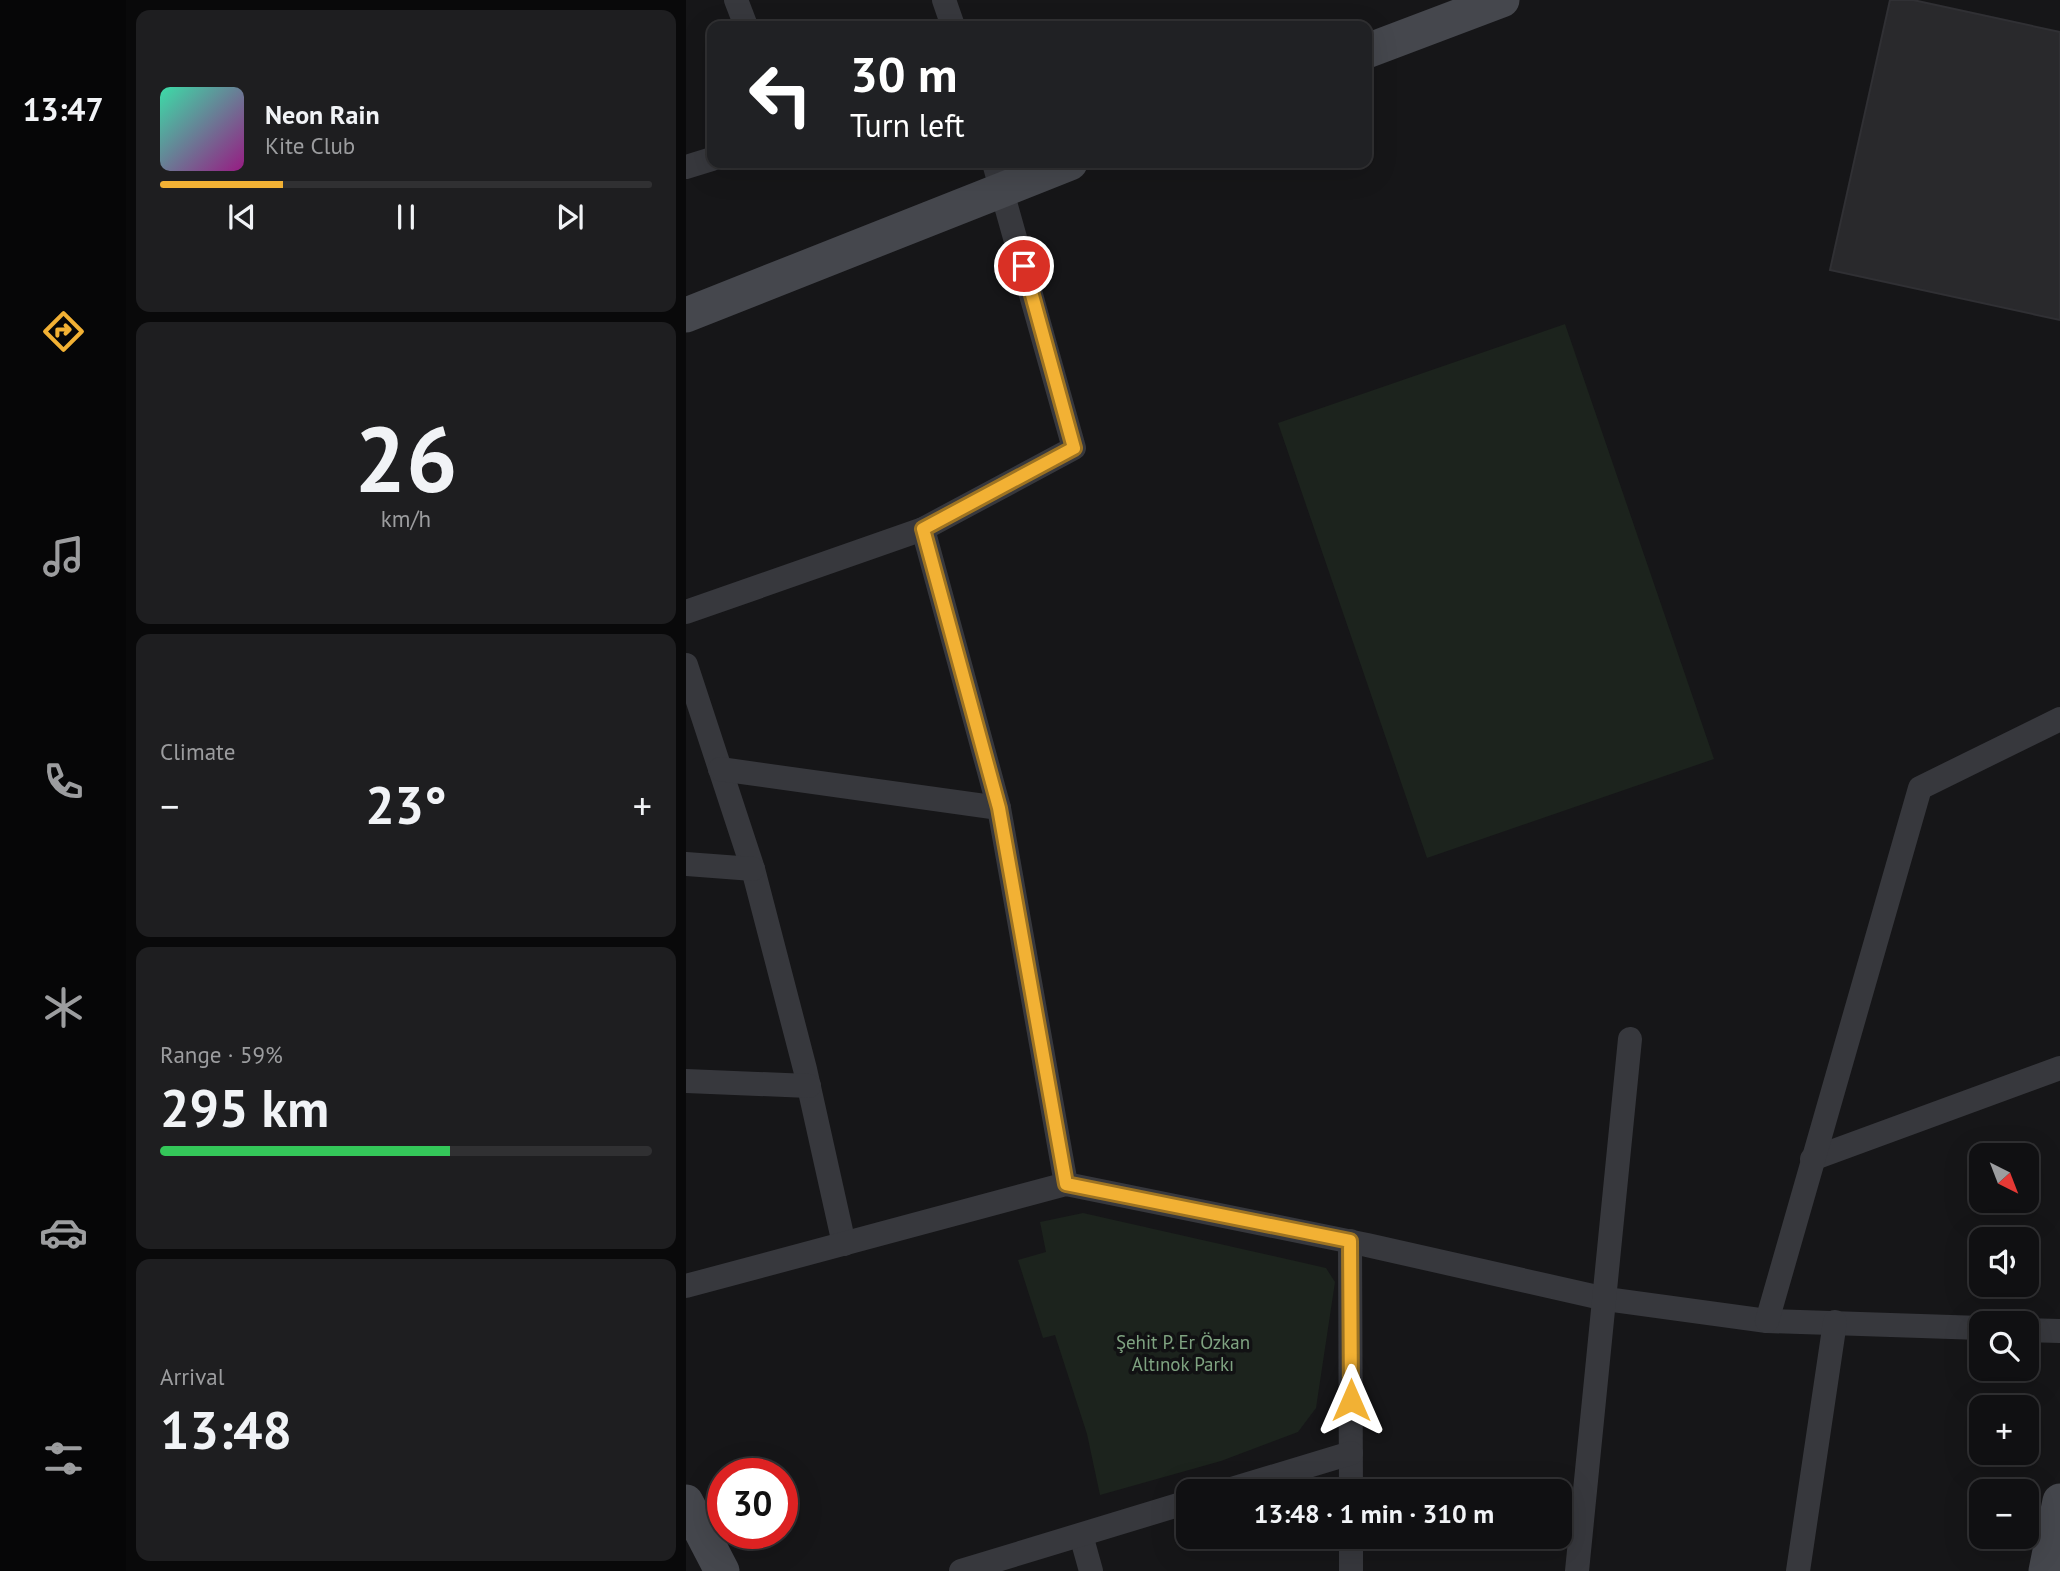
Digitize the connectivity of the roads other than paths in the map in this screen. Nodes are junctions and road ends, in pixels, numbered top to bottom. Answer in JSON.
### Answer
{"nodes":[{"id":1,"x":736,"y":0,"type":"edge"},
{"id":2,"x":944,"y":0,"type":"edge"},
{"id":3,"x":1502,"y":0,"type":"edge"},
{"id":4,"x":744,"y":21,"type":"edge"},
{"id":5,"x":951,"y":21,"type":"edge"},
{"id":6,"x":1372,"y":49,"type":"edge"},
{"id":7,"x":707,"y":161,"type":"edge"},
{"id":8,"x":686,"y":167,"type":"edge"},
{"id":9,"x":1042,"y":168,"type":"edge"},
{"id":10,"x":998,"y":176,"type":"edge"},
{"id":11,"x":686,"y":316,"type":"edge"},
{"id":12,"x":923,"y":529,"type":"junction"},
{"id":13,"x":686,"y":612,"type":"edge"},
{"id":14,"x":686,"y":665,"type":"edge"},
{"id":15,"x":2060,"y":719,"type":"edge"},
{"id":16,"x":720,"y":769,"type":"junction"},
{"id":17,"x":999,"y":808,"type":"junction"},
{"id":18,"x":686,"y":864,"type":"edge"},
{"id":19,"x":753,"y":869,"type":"junction"},
{"id":20,"x":1630,"y":1039,"type":"dead end"},
{"id":21,"x":2060,"y":1068,"type":"edge"},
{"id":22,"x":686,"y":1082,"type":"edge"},
{"id":23,"x":809,"y":1086,"type":"junction"},
{"id":24,"x":1812,"y":1159,"type":"junction"},
{"id":25,"x":1066,"y":1184,"type":"junction"},
{"id":26,"x":1350,"y":1241,"type":"junction"},
{"id":27,"x":844,"y":1244,"type":"junction"},
{"id":28,"x":686,"y":1286,"type":"edge"},
{"id":29,"x":1606,"y":1299,"type":"junction"},
{"id":30,"x":1767,"y":1321,"type":"junction"},
{"id":31,"x":1835,"y":1322,"type":"junction"},
{"id":32,"x":1969,"y":1328,"type":"edge"},
{"id":33,"x":2039,"y":1330,"type":"edge"},
{"id":34,"x":2060,"y":1331,"type":"edge"},
{"id":35,"x":1351,"y":1453,"type":"junction"},
{"id":36,"x":1265,"y":1479,"type":"edge"},
{"id":37,"x":1351,"y":1479,"type":"edge"},
{"id":38,"x":2060,"y":1501,"type":"edge"},
{"id":39,"x":686,"y":1502,"type":"edge"},
{"id":40,"x":1176,"y":1506,"type":"edge"},
{"id":41,"x":1081,"y":1535,"type":"junction"},
{"id":42,"x":1351,"y":1549,"type":"edge"},
{"id":43,"x":722,"y":1571,"type":"edge"},
{"id":44,"x":961,"y":1571,"type":"edge"},
{"id":45,"x":1091,"y":1571,"type":"edge"},
{"id":46,"x":1351,"y":1571,"type":"edge"},
{"id":47,"x":1577,"y":1571,"type":"edge"},
{"id":48,"x":1798,"y":1571,"type":"edge"},
{"id":49,"x":2046,"y":1571,"type":"edge"}],
"edges":[{"from":1,"to":4,"type":"street"},
{"from":2,"to":5,"type":"street"},
{"from":3,"to":6,"type":"street"},
{"from":7,"to":8,"type":"street"},
{"from":9,"to":10,"type":"street"},
{"from":10,"to":11,"type":"street"},
{"from":10,"to":12,"type":"street"},
{"from":12,"to":13,"type":"street"},
{"from":12,"to":17,"type":"street"},
{"from":14,"to":16,"type":"street"},
{"from":15,"to":24,"type":"street"},
{"from":16,"to":17,"type":"street"},
{"from":16,"to":19,"type":"street"},
{"from":17,"to":25,"type":"street"},
{"from":18,"to":19,"type":"street"},
{"from":19,"to":23,"type":"street"},
{"from":20,"to":29,"type":"street"},
{"from":21,"to":24,"type":"street"},
{"from":22,"to":23,"type":"street"},
{"from":23,"to":27,"type":"street"},
{"from":24,"to":30,"type":"street"},
{"from":25,"to":26,"type":"street"},
{"from":25,"to":27,"type":"street"},
{"from":26,"to":29,"type":"street"},
{"from":26,"to":35,"type":"street"},
{"from":27,"to":28,"type":"street"},
{"from":29,"to":30,"type":"street"},
{"from":29,"to":47,"type":"street"},
{"from":30,"to":31,"type":"street"},
{"from":31,"to":32,"type":"street"},
{"from":31,"to":48,"type":"street"},
{"from":33,"to":34,"type":"street"},
{"from":35,"to":36,"type":"street"},
{"from":35,"to":37,"type":"street"},
{"from":38,"to":49,"type":"street"},
{"from":39,"to":43,"type":"street"},
{"from":40,"to":41,"type":"street"},
{"from":41,"to":44,"type":"street"},
{"from":41,"to":45,"type":"street"},
{"from":42,"to":46,"type":"street"}]}
